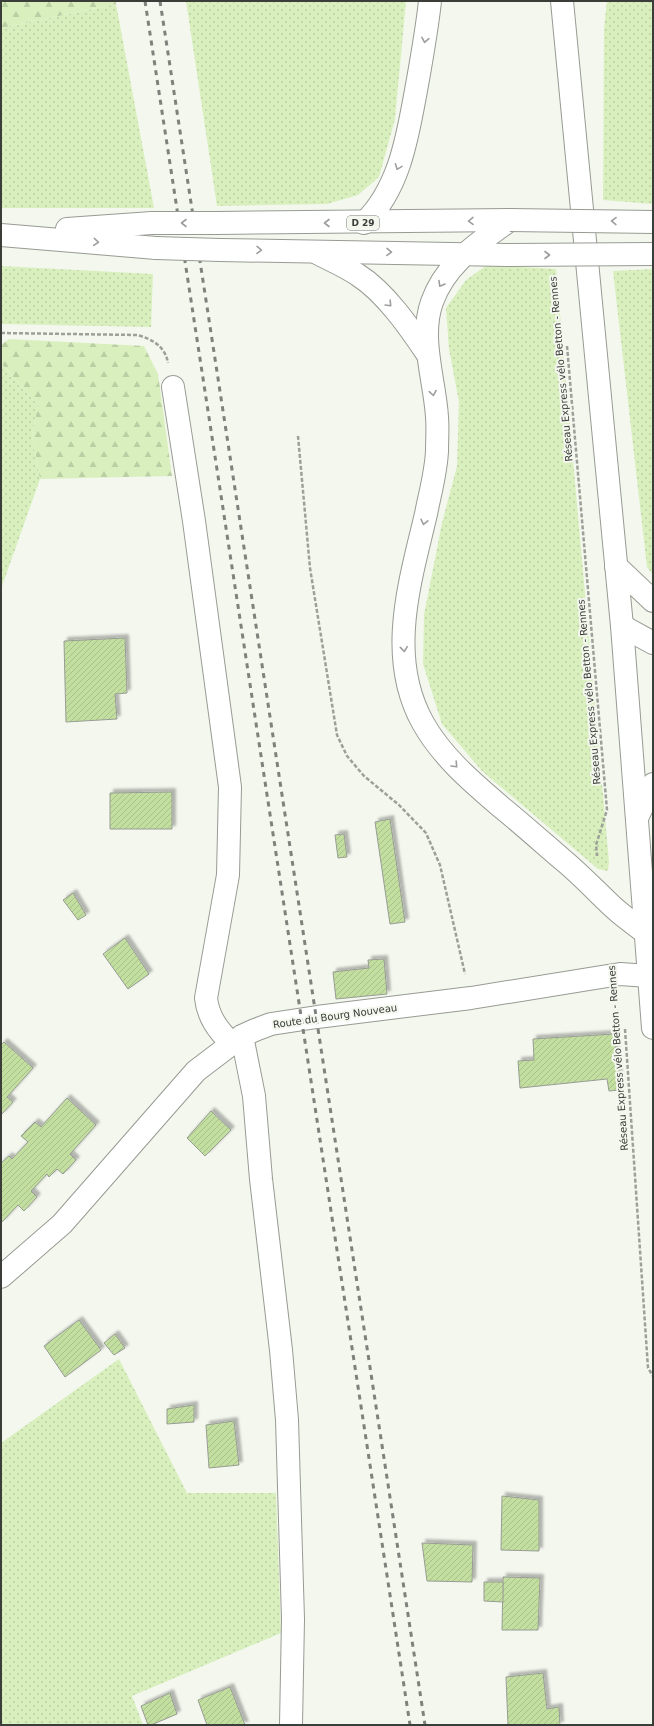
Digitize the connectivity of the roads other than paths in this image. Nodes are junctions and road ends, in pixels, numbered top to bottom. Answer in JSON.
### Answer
{"nodes":[{"id":1,"x":430,"y":1,"type":"edge"},
{"id":2,"x":564,"y":3,"type":"edge"},
{"id":3,"x":510,"y":220,"type":"junction"},
{"id":4,"x":653,"y":222,"type":"edge"},
{"id":5,"x":364,"y":223,"type":"junction"},
{"id":6,"x":1,"y":234,"type":"edge"},
{"id":7,"x":312,"y":251,"type":"junction"},
{"id":8,"x":464,"y":253,"type":"junction"},
{"id":9,"x":653,"y":254,"type":"edge"},
{"id":10,"x":428,"y":355,"type":"junction"},
{"id":11,"x":173,"y":387,"type":"road end"},
{"id":12,"x":616,"y":566,"type":"junction"},
{"id":13,"x":653,"y":601,"type":"edge"},
{"id":14,"x":622,"y":626,"type":"junction"},
{"id":15,"x":653,"y":643,"type":"edge"},
{"id":16,"x":653,"y":784,"type":"edge"},
{"id":17,"x":636,"y":819,"type":"junction"},
{"id":18,"x":646,"y":934,"type":"junction"},
{"id":19,"x":649,"y":976,"type":"junction"},
{"id":20,"x":653,"y":1028,"type":"edge"},
{"id":21,"x":236,"y":1040,"type":"junction"},
{"id":22,"x":1,"y":1277,"type":"edge"},
{"id":23,"x":291,"y":1725,"type":"edge"}],
"edges":[{"from":1,"to":5,"type":"main road","one_way":true},
{"from":2,"to":12,"type":"main road"},
{"from":4,"to":3,"type":"main road","number":"D 29","one_way":true,"bridge":true},
{"from":3,"to":5,"type":"main road","number":"D 29","one_way":true},
{"from":3,"to":8,"type":"main road"},
{"from":5,"to":6,"type":"main road","number":"D 29","one_way":true,"bridge":true},
{"from":6,"to":7,"type":"main road","number":"D 29","one_way":true,"bridge":true},
{"from":7,"to":8,"type":"main road","number":"D 29","one_way":true},
{"from":7,"to":10,"type":"main road","one_way":true},
{"from":8,"to":9,"type":"main road","number":"D 29","one_way":true,"bridge":true},
{"from":8,"to":10,"type":"main road","one_way":true},
{"from":10,"to":18,"type":"main road","one_way":true},
{"from":11,"to":21,"type":"main road"},
{"from":12,"to":13,"type":"main road"},
{"from":12,"to":14,"type":"main road"},
{"from":14,"to":15,"type":"main road"},
{"from":14,"to":17,"type":"main road"},
{"from":16,"to":17,"type":"main road"},
{"from":17,"to":18,"type":"main road"},
{"from":18,"to":19,"type":"main road"},
{"from":19,"to":20,"type":"main road"},
{"from":19,"to":21,"type":"main road","name":"Route du Bourg Nouveau"},
{"from":21,"to":22,"type":"main road","name":"Route du Bourg Nouveau"},
{"from":21,"to":23,"type":"main road"}]}
